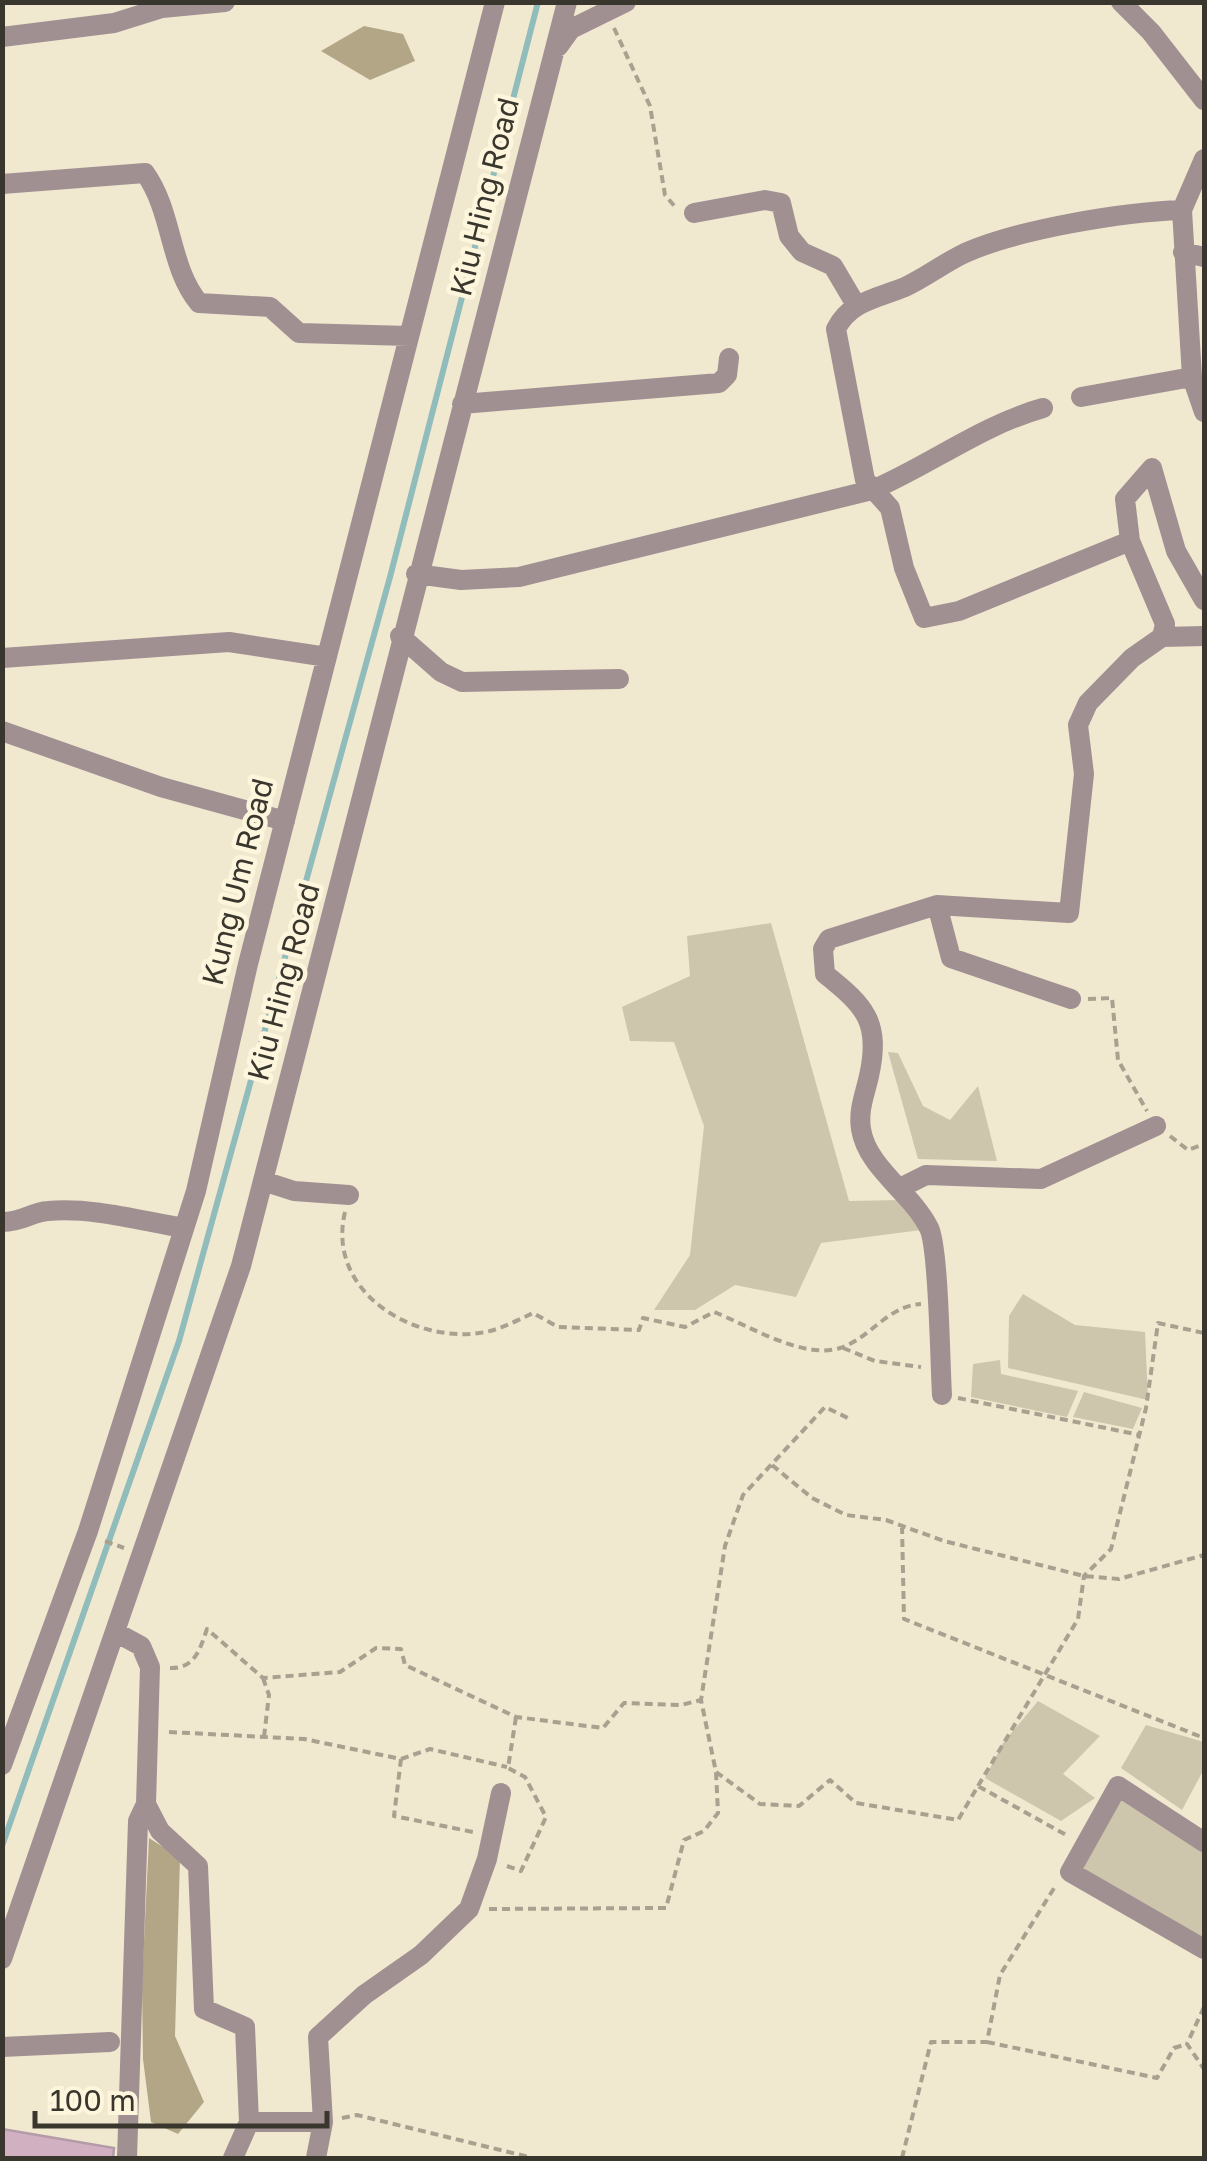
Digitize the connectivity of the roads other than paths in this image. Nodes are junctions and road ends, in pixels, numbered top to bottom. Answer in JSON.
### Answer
{"nodes":[{"id":1,"x":225,"y":2,"type":"edge"},
{"id":2,"x":495,"y":2,"type":"edge"},
{"id":3,"x":567,"y":2,"type":"edge"},
{"id":4,"x":626,"y":2,"type":"edge"},
{"id":5,"x":1121,"y":2,"type":"edge"},
{"id":6,"x":2,"y":37,"type":"edge"},
{"id":7,"x":554,"y":53,"type":"junction"},
{"id":8,"x":1204,"y":100,"type":"edge"},
{"id":9,"x":1204,"y":158,"type":"edge"},
{"id":10,"x":2,"y":184,"type":"edge"},
{"id":11,"x":1182,"y":210,"type":"junction"},
{"id":12,"x":694,"y":212,"type":"road end"},
{"id":13,"x":1183,"y":252,"type":"junction"},
{"id":14,"x":1204,"y":257,"type":"edge"},
{"id":15,"x":856,"y":305,"type":"junction"},
{"id":16,"x":409,"y":336,"type":"junction"},
{"id":17,"x":730,"y":358,"type":"dead end"},
{"id":18,"x":1192,"y":377,"type":"junction"},
{"id":19,"x":1080,"y":397,"type":"dead end"},
{"id":20,"x":462,"y":404,"type":"junction"},
{"id":21,"x":1043,"y":408,"type":"dead end"},
{"id":22,"x":1204,"y":412,"type":"edge"},
{"id":23,"x":872,"y":490,"type":"junction"},
{"id":24,"x":1130,"y":540,"type":"junction"},
{"id":25,"x":416,"y":574,"type":"junction"},
{"id":26,"x":1204,"y":600,"type":"edge"},
{"id":27,"x":400,"y":636,"type":"junction"},
{"id":28,"x":1204,"y":636,"type":"edge"},
{"id":29,"x":1162,"y":637,"type":"junction"},
{"id":30,"x":327,"y":656,"type":"junction"},
{"id":31,"x":2,"y":658,"type":"edge"},
{"id":32,"x":620,"y":680,"type":"dead end"},
{"id":33,"x":2,"y":731,"type":"edge"},
{"id":34,"x":285,"y":821,"type":"junction"},
{"id":35,"x":937,"y":905,"type":"junction"},
{"id":36,"x":1071,"y":1000,"type":"road end"},
{"id":37,"x":1156,"y":1126,"type":"road end"},
{"id":38,"x":262,"y":1181,"type":"junction"},
{"id":39,"x":902,"y":1188,"type":"junction"},
{"id":40,"x":349,"y":1194,"type":"road end"},
{"id":41,"x":2,"y":1222,"type":"edge"},
{"id":42,"x":184,"y":1228,"type":"junction"},
{"id":43,"x":942,"y":1395,"type":"road end"},
{"id":44,"x":117,"y":1634,"type":"junction"},
{"id":45,"x":2,"y":1765,"type":"edge"},
{"id":46,"x":501,"y":1793,"type":"dead end"},
{"id":47,"x":146,"y":1804,"type":"junction"},
{"id":48,"x":1204,"y":1842,"type":"edge"},
{"id":49,"x":1204,"y":1949,"type":"edge"},
{"id":50,"x":2,"y":1960,"type":"edge"},
{"id":51,"x":110,"y":2042,"type":"dead end"},
{"id":52,"x":2,"y":2047,"type":"edge"},
{"id":53,"x":249,"y":2122,"type":"junction"},
{"id":54,"x":323,"y":2122,"type":"junction"},
{"id":55,"x":127,"y":2158,"type":"edge"},
{"id":56,"x":233,"y":2158,"type":"edge"},
{"id":57,"x":316,"y":2158,"type":"edge"}],
"edges":[{"from":1,"to":6,"type":"street"},
{"from":2,"to":16,"type":"street","name":"Kung Um Road"},
{"from":3,"to":7,"type":"street","name":"Kiu Hing Road"},
{"from":4,"to":7,"type":"street"},
{"from":5,"to":8,"type":"street"},
{"from":7,"to":20,"type":"street","name":"Kiu Hing Road"},
{"from":9,"to":11,"type":"street"},
{"from":10,"to":16,"type":"street"},
{"from":11,"to":13,"type":"street"},
{"from":11,"to":15,"type":"street"},
{"from":12,"to":15,"type":"street"},
{"from":13,"to":14,"type":"street"},
{"from":13,"to":18,"type":"street"},
{"from":15,"to":23,"type":"street"},
{"from":16,"to":30,"type":"street","name":"Kung Um Road"},
{"from":17,"to":20,"type":"street"},
{"from":18,"to":19,"type":"street"},
{"from":18,"to":22,"type":"street"},
{"from":20,"to":25,"type":"street","name":"Kiu Hing Road"},
{"from":21,"to":23,"type":"street"},
{"from":23,"to":24,"type":"street"},
{"from":23,"to":25,"type":"street"},
{"from":24,"to":26,"type":"street"},
{"from":24,"to":29,"type":"street"},
{"from":25,"to":27,"type":"street","name":"Kiu Hing Road"},
{"from":27,"to":32,"type":"street"},
{"from":27,"to":38,"type":"street","name":"Kiu Hing Road"},
{"from":28,"to":29,"type":"street"},
{"from":29,"to":35,"type":"street"},
{"from":30,"to":31,"type":"street"},
{"from":30,"to":34,"type":"street","name":"Kung Um Road"},
{"from":33,"to":34,"type":"street"},
{"from":34,"to":42,"type":"street","name":"Kung Um Road"},
{"from":35,"to":36,"type":"street"},
{"from":35,"to":39,"type":"street"},
{"from":37,"to":39,"type":"street"},
{"from":38,"to":40,"type":"street"},
{"from":38,"to":44,"type":"street","name":"Kiu Hing Road"},
{"from":39,"to":43,"type":"street"},
{"from":41,"to":42,"type":"street"},
{"from":42,"to":45,"type":"street","name":"Kung Um Road"},
{"from":44,"to":47,"type":"street"},
{"from":44,"to":50,"type":"street","name":"Kiu Hing Road"},
{"from":46,"to":54,"type":"street"},
{"from":47,"to":53,"type":"street"},
{"from":47,"to":55,"type":"street"},
{"from":48,"to":49,"type":"street"},
{"from":51,"to":52,"type":"street"},
{"from":53,"to":54,"type":"street"},
{"from":53,"to":56,"type":"street"},
{"from":54,"to":57,"type":"street"}]}
